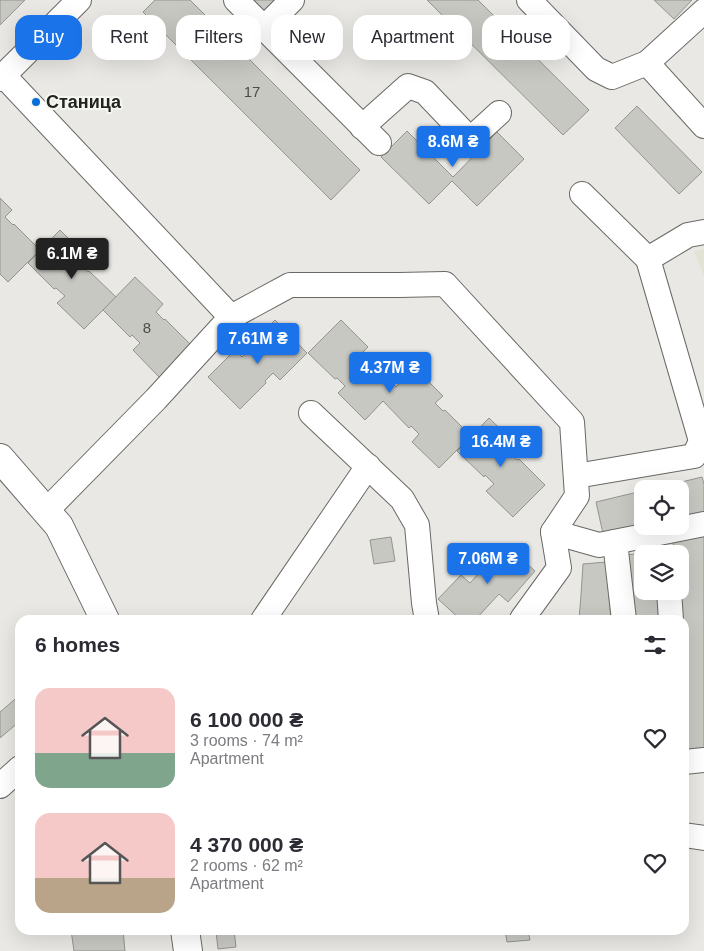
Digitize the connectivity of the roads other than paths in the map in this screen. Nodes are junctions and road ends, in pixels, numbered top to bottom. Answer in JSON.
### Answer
{"nodes":[{"id":1,"x":80,"y":0,"type":"edge"},
{"id":2,"x":236,"y":0,"type":"edge"},
{"id":3,"x":292,"y":0,"type":"edge"},
{"id":4,"x":529,"y":0,"type":"edge"},
{"id":5,"x":704,"y":11,"type":"edge"},
{"id":6,"x":264,"y":28,"type":"junction"},
{"id":7,"x":646,"y":63,"type":"junction"},
{"id":8,"x":2,"y":77,"type":"edge"},
{"id":9,"x":499,"y":113,"type":"dead end"},
{"id":10,"x":704,"y":126,"type":"edge"},
{"id":11,"x":582,"y":194,"type":"dead end"},
{"id":12,"x":704,"y":232,"type":"edge"},
{"id":13,"x":648,"y":259,"type":"junction"},
{"id":14,"x":231,"y":317,"type":"junction"},
{"id":15,"x":311,"y":413,"type":"dead end"},
{"id":16,"x":0,"y":458,"type":"edge"},
{"id":17,"x":368,"y":466,"type":"junction"},
{"id":18,"x":576,"y":476,"type":"junction"},
{"id":19,"x":46,"y":510,"type":"junction"},
{"id":20,"x":704,"y":524,"type":"edge"},
{"id":21,"x":553,"y":532,"type":"junction"},
{"id":22,"x":615,"y":542,"type":"junction"},
{"id":23,"x":664,"y":543,"type":"edge"},
{"id":24,"x":670,"y":600,"type":"edge"},
{"id":25,"x":103,"y":615,"type":"edge"},
{"id":26,"x":266,"y":615,"type":"edge"},
{"id":27,"x":426,"y":615,"type":"edge"},
{"id":28,"x":525,"y":615,"type":"edge"},
{"id":29,"x":623,"y":615,"type":"edge"},
{"id":30,"x":671,"y":615,"type":"edge"},
{"id":31,"x":704,"y":760,"type":"edge"},
{"id":32,"x":689,"y":761,"type":"edge"},
{"id":33,"x":15,"y":772,"type":"edge"},
{"id":34,"x":0,"y":786,"type":"edge"},
{"id":35,"x":689,"y":836,"type":"edge"},
{"id":36,"x":704,"y":838,"type":"edge"},
{"id":37,"x":186,"y":935,"type":"edge"},
{"id":38,"x":188,"y":951,"type":"edge"}],
"edges":[{"from":1,"to":8,"type":"street"},
{"from":2,"to":6,"type":"street"},
{"from":3,"to":6,"type":"street"},
{"from":4,"to":7,"type":"street"},
{"from":5,"to":7,"type":"street"},
{"from":6,"to":9,"type":"street"},
{"from":7,"to":10,"type":"street"},
{"from":8,"to":14,"type":"street"},
{"from":11,"to":13,"type":"street"},
{"from":12,"to":13,"type":"street"},
{"from":13,"to":18,"type":"street"},
{"from":14,"to":18,"type":"street"},
{"from":14,"to":19,"type":"street"},
{"from":15,"to":17,"type":"street"},
{"from":16,"to":19,"type":"main road"},
{"from":17,"to":26,"type":"street"},
{"from":17,"to":27,"type":"street"},
{"from":18,"to":21,"type":"street"},
{"from":19,"to":25,"type":"main road"},
{"from":20,"to":23,"type":"street"},
{"from":21,"to":22,"type":"street"},
{"from":21,"to":28,"type":"street"},
{"from":22,"to":23,"type":"street"},
{"from":22,"to":29,"type":"street"},
{"from":24,"to":30,"type":"street"},
{"from":31,"to":32,"type":"street"},
{"from":33,"to":34,"type":"street"},
{"from":35,"to":36,"type":"street"},
{"from":37,"to":38,"type":"main road"}]}
